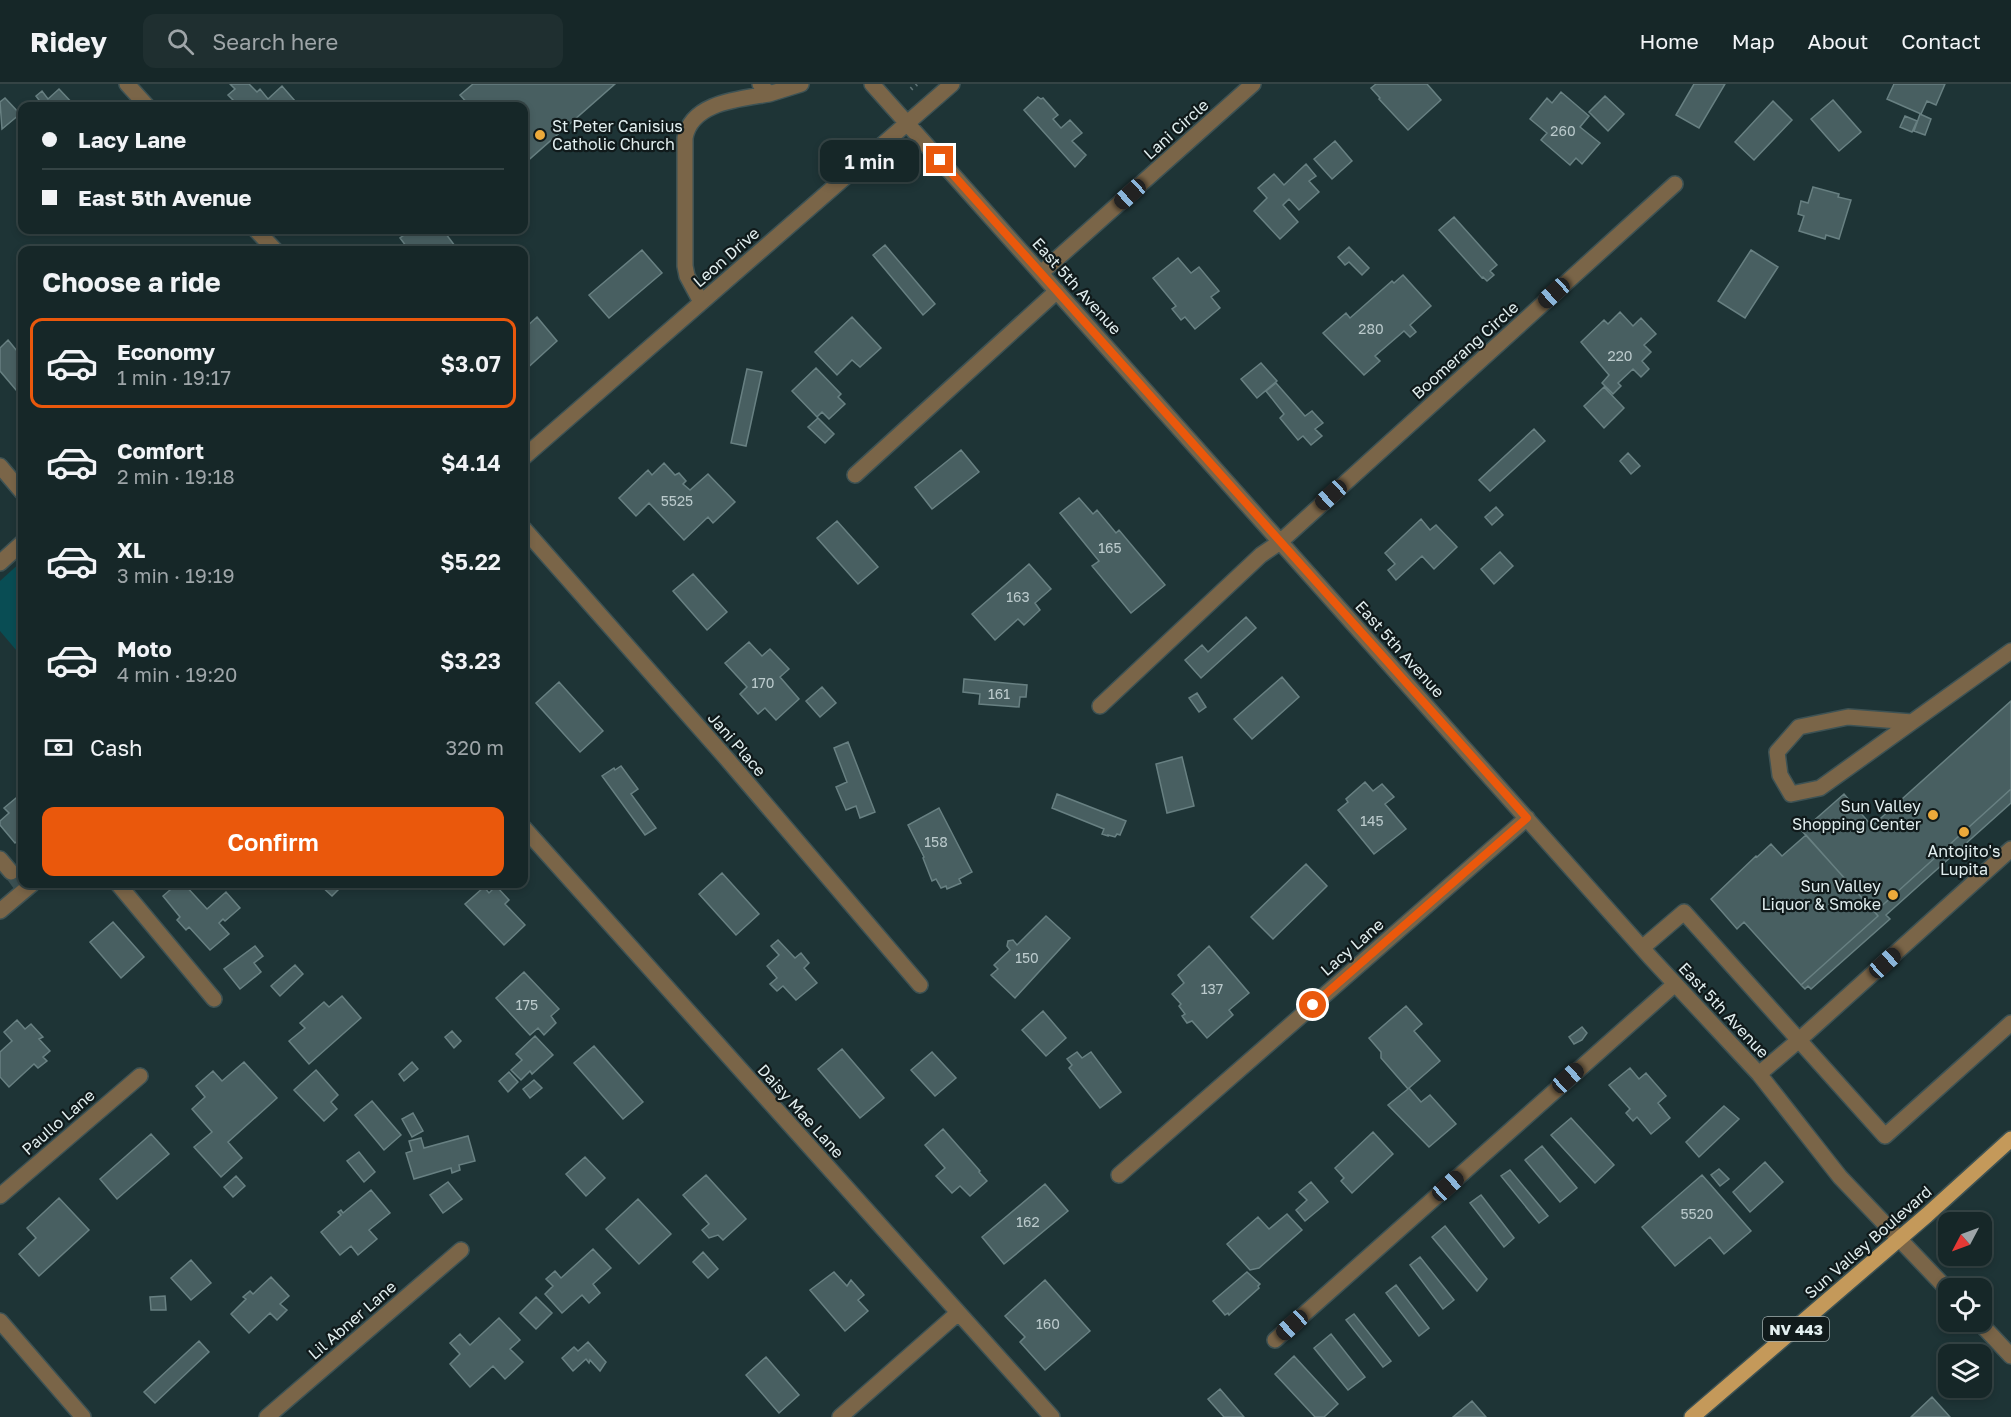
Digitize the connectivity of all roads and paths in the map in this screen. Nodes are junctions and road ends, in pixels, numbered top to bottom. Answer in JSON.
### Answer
{"nodes":[{"id":1,"x":127,"y":84,"type":"edge"},
{"id":2,"x":801,"y":84,"type":"edge"},
{"id":3,"x":872,"y":84,"type":"edge"},
{"id":4,"x":917,"y":84,"type":"edge"},
{"id":5,"x":952,"y":84,"type":"edge"},
{"id":6,"x":1253,"y":84,"type":"edge"},
{"id":7,"x":764,"y":89,"type":"edge"},
{"id":8,"x":911,"y":89,"type":"dead end"},
{"id":9,"x":143,"y":102,"type":"edge"},
{"id":10,"x":907,"y":124,"type":"junction"},
{"id":11,"x":1675,"y":184,"type":"dead end"},
{"id":12,"x":260,"y":234,"type":"edge"},
{"id":13,"x":271,"y":246,"type":"edge"},
{"id":14,"x":1041,"y":273,"type":"junction"},
{"id":15,"x":1057,"y":291,"type":"junction"},
{"id":16,"x":701,"y":302,"type":"junction"},
{"id":17,"x":528,"y":453,"type":"edge"},
{"id":18,"x":0,"y":466,"type":"edge"},
{"id":19,"x":855,"y":474,"type":"dead end"},
{"id":20,"x":18,"y":487,"type":"edge"},
{"id":21,"x":528,"y":534,"type":"edge"},
{"id":22,"x":1280,"y":542,"type":"junction"},
{"id":23,"x":18,"y":547,"type":"edge"},
{"id":24,"x":0,"y":563,"type":"edge"},
{"id":25,"x":2011,"y":651,"type":"edge"},
{"id":26,"x":1100,"y":706,"type":"dead end"},
{"id":27,"x":1912,"y":722,"type":"junction"},
{"id":28,"x":1527,"y":818,"type":"junction"},
{"id":29,"x":528,"y":832,"type":"edge"},
{"id":30,"x":2011,"y":849,"type":"edge"},
{"id":31,"x":0,"y":859,"type":"edge"},
{"id":32,"x":11,"y":872,"type":"tunnel mouth"},
{"id":33,"x":24,"y":888,"type":"edge"},
{"id":34,"x":121,"y":888,"type":"edge"},
{"id":35,"x":0,"y":911,"type":"edge"},
{"id":36,"x":1642,"y":948,"type":"junction"},
{"id":37,"x":1675,"y":984,"type":"junction"},
{"id":38,"x":920,"y":985,"type":"dead end"},
{"id":39,"x":214,"y":999,"type":"dead end"},
{"id":40,"x":2011,"y":1023,"type":"edge"},
{"id":41,"x":1799,"y":1040,"type":"junction"},
{"id":42,"x":1759,"y":1074,"type":"junction"},
{"id":43,"x":140,"y":1076,"type":"dead end"},
{"id":44,"x":2011,"y":1139,"type":"edge"},
{"id":45,"x":1119,"y":1175,"type":"dead end"},
{"id":46,"x":0,"y":1196,"type":"edge"},
{"id":47,"x":1899,"y":1240,"type":"junction"},
{"id":48,"x":461,"y":1250,"type":"dead end"},
{"id":49,"x":1938,"y":1280,"type":"edge"},
{"id":50,"x":958,"y":1313,"type":"junction"},
{"id":51,"x":0,"y":1321,"type":"edge"},
{"id":52,"x":1988,"y":1332,"type":"edge"},
{"id":53,"x":1275,"y":1340,"type":"dead end"},
{"id":54,"x":2011,"y":1356,"type":"edge"},
{"id":55,"x":83,"y":1417,"type":"edge"},
{"id":56,"x":267,"y":1417,"type":"edge"},
{"id":57,"x":840,"y":1417,"type":"edge"},
{"id":58,"x":1052,"y":1417,"type":"edge"},
{"id":59,"x":1692,"y":1417,"type":"edge"}],
"edges":[{"from":1,"to":9,"type":"street"},
{"from":2,"to":7,"type":"street"},
{"from":3,"to":10,"type":"street","name":"East 5th Avenue"},
{"from":4,"to":8,"type":"path"},
{"from":5,"to":10,"type":"street","name":"Leon Drive"},
{"from":6,"to":14,"type":"street","name":"Lani Circle"},
{"from":7,"to":16,"type":"street"},
{"from":10,"to":14,"type":"street","name":"East 5th Avenue"},
{"from":10,"to":16,"type":"street","name":"Leon Drive"},
{"from":11,"to":22,"type":"street","name":"Boomerang Circle"},
{"from":12,"to":13,"type":"street"},
{"from":14,"to":15,"type":"street","name":"East 5th Avenue"},
{"from":15,"to":19,"type":"street"},
{"from":15,"to":22,"type":"street","name":"East 5th Avenue"},
{"from":16,"to":17,"type":"street","name":"Leon Drive"},
{"from":18,"to":20,"type":"street"},
{"from":21,"to":38,"type":"street","name":"Jani Place"},
{"from":22,"to":26,"type":"street","name":"Boomerang Circle"},
{"from":22,"to":28,"type":"street","name":"East 5th Avenue"},
{"from":23,"to":24,"type":"street"},
{"from":25,"to":27,"type":"street"},
{"from":27,"to":27,"type":"street"},
{"from":28,"to":36,"type":"street","name":"East 5th Avenue"},
{"from":28,"to":45,"type":"street","name":"Lacy Lane"},
{"from":29,"to":50,"type":"street","name":"Daisy Mae Lane"},
{"from":30,"to":41,"type":"street"},
{"from":31,"to":32,"type":"street"},
{"from":33,"to":35,"type":"street"},
{"from":34,"to":39,"type":"street"},
{"from":36,"to":37,"type":"street","name":"East 5th Avenue"},
{"from":36,"to":41,"type":"street"},
{"from":37,"to":42,"type":"street","name":"East 5th Avenue"},
{"from":37,"to":53,"type":"street"},
{"from":40,"to":41,"type":"street"},
{"from":41,"to":42,"type":"street"},
{"from":42,"to":47,"type":"street","name":"East 5th Avenue"},
{"from":43,"to":46,"type":"street","name":"Paullo Lane"},
{"from":44,"to":47,"type":"main road","name":"Sun Valley Boulevard","number":"NV 443"},
{"from":47,"to":49,"type":"street","name":"East 5th Avenue"},
{"from":47,"to":59,"type":"main road","name":"Sun Valley Boulevard","number":"NV 443"},
{"from":48,"to":56,"type":"street","name":"Lil Abner Lane"},
{"from":50,"to":57,"type":"street"},
{"from":50,"to":58,"type":"street","name":"Daisy Mae Lane"},
{"from":51,"to":55,"type":"street"},
{"from":52,"to":54,"type":"street"}]}
